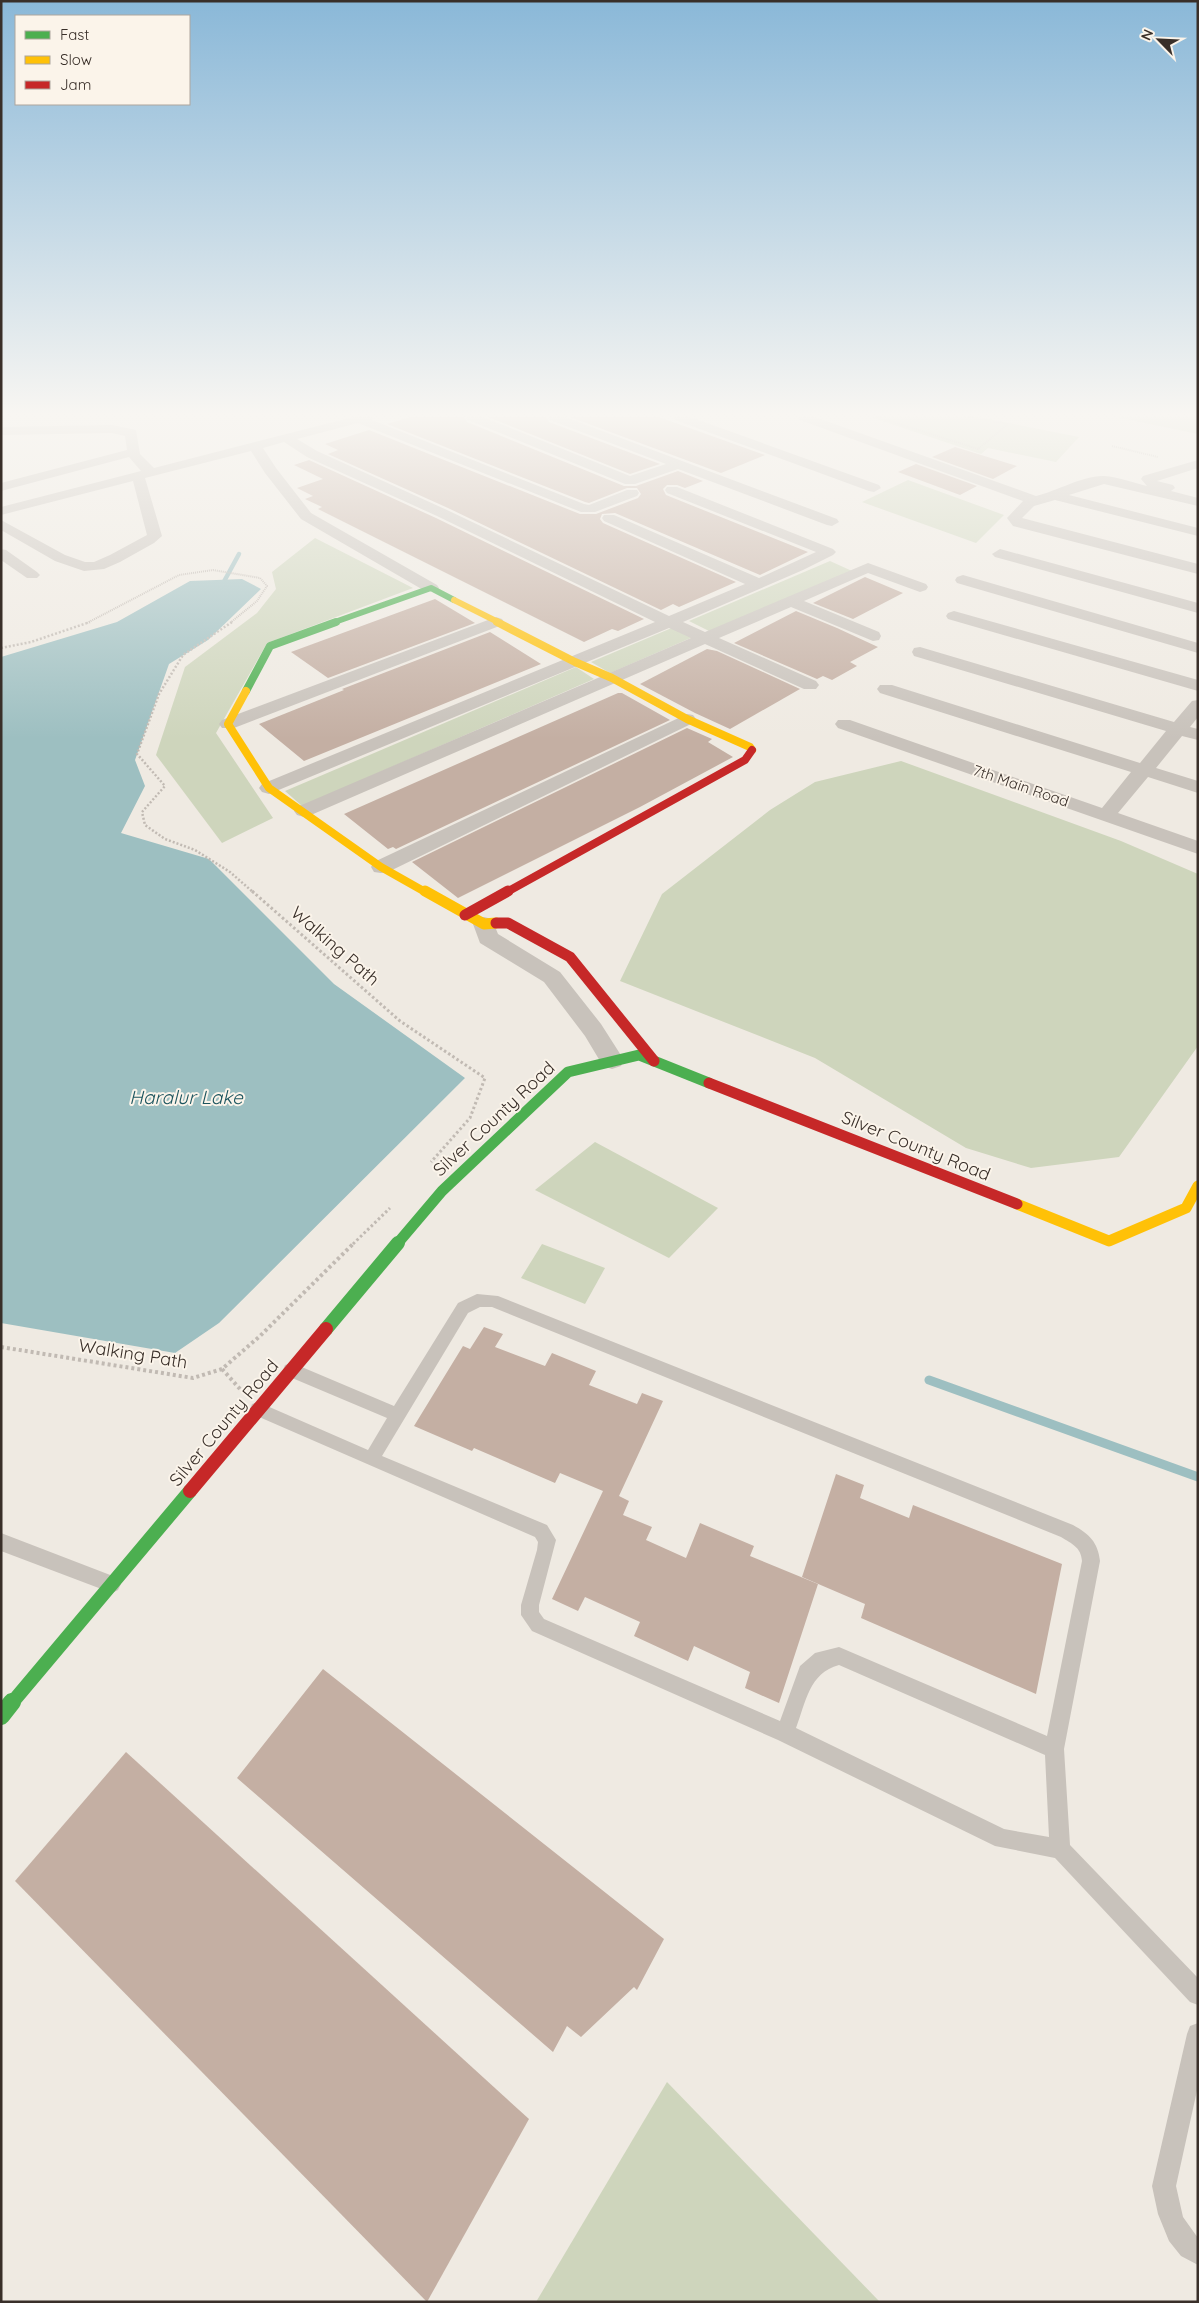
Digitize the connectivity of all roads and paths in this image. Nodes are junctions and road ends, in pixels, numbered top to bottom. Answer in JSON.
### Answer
{"nodes":[{"id":1,"x":153,"y":524,"type":"edge"},
{"id":2,"x":321,"y":524,"type":"edge"},
{"id":3,"x":466,"y":524,"type":"edge"},
{"id":4,"x":624,"y":524,"type":"edge"},
{"id":5,"x":759,"y":524,"type":"edge"},
{"id":6,"x":1024,"y":524,"type":"edge"},
{"id":7,"x":1168,"y":524,"type":"edge"},
{"id":8,"x":3,"y":526,"type":"edge"},
{"id":9,"x":1198,"y":532,"type":"edge"},
{"id":10,"x":1,"y":553,"type":"edge"},
{"id":11,"x":1000,"y":554,"type":"dead end"},
{"id":12,"x":1198,"y":569,"type":"edge"},
{"id":13,"x":32,"y":575,"type":"dead end"},
{"id":14,"x":963,"y":580,"type":"dead end"},
{"id":15,"x":759,"y":584,"type":"junction"},
{"id":16,"x":920,"y":587,"type":"dead end"},
{"id":17,"x":431,"y":588,"type":"junction"},
{"id":18,"x":792,"y":602,"type":"junction"},
{"id":19,"x":1198,"y":608,"type":"edge"},
{"id":20,"x":954,"y":616,"type":"dead end"},
{"id":21,"x":496,"y":622,"type":"junction"},
{"id":22,"x":669,"y":622,"type":"junction"},
{"id":23,"x":873,"y":636,"type":"dead end"},
{"id":24,"x":707,"y":638,"type":"junction"},
{"id":25,"x":1,"y":648,"type":"edge"},
{"id":26,"x":1198,"y":648,"type":"edge"},
{"id":27,"x":920,"y":652,"type":"dead end"},
{"id":28,"x":575,"y":662,"type":"junction"},
{"id":29,"x":612,"y":678,"type":"junction"},
{"id":30,"x":810,"y":685,"type":"dead end"},
{"id":31,"x":1198,"y":686,"type":"edge"},
{"id":32,"x":886,"y":689,"type":"dead end"},
{"id":33,"x":1198,"y":705,"type":"edge"},
{"id":34,"x":687,"y":718,"type":"junction"},
{"id":35,"x":228,"y":724,"type":"junction"},
{"id":36,"x":844,"y":724,"type":"dead end"},
{"id":37,"x":1179,"y":729,"type":"junction"},
{"id":38,"x":1198,"y":736,"type":"edge"},
{"id":39,"x":1145,"y":770,"type":"junction"},
{"id":40,"x":1198,"y":787,"type":"edge"},
{"id":41,"x":269,"y":788,"type":"junction"},
{"id":42,"x":304,"y":811,"type":"junction"},
{"id":43,"x":1105,"y":816,"type":"junction"},
{"id":44,"x":1198,"y":848,"type":"edge"},
{"id":45,"x":381,"y":867,"type":"junction"},
{"id":46,"x":474,"y":920,"type":"junction"},
{"id":47,"x":612,"y":1060,"type":"junction"},
{"id":48,"x":654,"y":1061,"type":"junction"},
{"id":49,"x":426,"y":1168,"type":"dead end"},
{"id":50,"x":1198,"y":1186,"type":"edge"},
{"id":51,"x":394,"y":1204,"type":"dead end"},
{"id":52,"x":1,"y":1347,"type":"edge"},
{"id":53,"x":290,"y":1370,"type":"junction"},
{"id":54,"x":258,"y":1408,"type":"junction"},
{"id":55,"x":397,"y":1416,"type":"junction"},
{"id":56,"x":372,"y":1458,"type":"junction"},
{"id":57,"x":1,"y":1542,"type":"edge"},
{"id":58,"x":113,"y":1584,"type":"junction"},
{"id":59,"x":1,"y":1716,"type":"edge"},
{"id":60,"x":785,"y":1733,"type":"junction"},
{"id":61,"x":1054,"y":1749,"type":"junction"},
{"id":62,"x":1060,"y":1849,"type":"junction"},
{"id":63,"x":1198,"y":1994,"type":"edge"},
{"id":64,"x":1198,"y":2034,"type":"edge"},
{"id":65,"x":1198,"y":2252,"type":"edge"}],
"edges":[{"from":1,"to":8,"type":"street"},
{"from":2,"to":17,"type":"street"},
{"from":3,"to":22,"type":"street"},
{"from":4,"to":15,"type":"street"},
{"from":5,"to":15,"type":"street"},
{"from":6,"to":12,"type":"street"},
{"from":7,"to":9,"type":"street"},
{"from":10,"to":13,"type":"street"},
{"from":11,"to":19,"type":"street"},
{"from":14,"to":26,"type":"street"},
{"from":15,"to":22,"type":"street"},
{"from":16,"to":18,"type":"street"},
{"from":17,"to":21,"type":"street"},
{"from":17,"to":35,"type":"street"},
{"from":18,"to":23,"type":"street"},
{"from":18,"to":24,"type":"street"},
{"from":20,"to":31,"type":"street"},
{"from":21,"to":28,"type":"street"},
{"from":21,"to":35,"type":"street"},
{"from":22,"to":24,"type":"street"},
{"from":22,"to":28,"type":"street"},
{"from":24,"to":29,"type":"street"},
{"from":24,"to":30,"type":"street"},
{"from":25,"to":49,"type":"path","name":"Walking Path"},
{"from":27,"to":37,"type":"street"},
{"from":28,"to":29,"type":"street"},
{"from":28,"to":41,"type":"street"},
{"from":29,"to":34,"type":"street"},
{"from":29,"to":42,"type":"street"},
{"from":32,"to":39,"type":"street"},
{"from":33,"to":37,"type":"street"},
{"from":34,"to":45,"type":"street"},
{"from":34,"to":46,"type":"street"},
{"from":35,"to":41,"type":"street"},
{"from":36,"to":43,"type":"street","name":"7th Main Road"},
{"from":37,"to":38,"type":"street"},
{"from":37,"to":39,"type":"street"},
{"from":39,"to":40,"type":"street"},
{"from":39,"to":43,"type":"street"},
{"from":41,"to":42,"type":"street"},
{"from":42,"to":45,"type":"street"},
{"from":43,"to":44,"type":"street","name":"7th Main Road"},
{"from":45,"to":46,"type":"street"},
{"from":46,"to":47,"type":"street"},
{"from":46,"to":48,"type":"street"},
{"from":47,"to":48,"type":"street","name":"Silver County Road"},
{"from":47,"to":53,"type":"street","name":"Silver County Road"},
{"from":48,"to":50,"type":"street","name":"Silver County Road"},
{"from":51,"to":52,"type":"path","name":"Walking Path"},
{"from":53,"to":54,"type":"street","name":"Silver County Road"},
{"from":53,"to":55,"type":"lane"},
{"from":54,"to":56,"type":"lane"},
{"from":54,"to":58,"type":"street","name":"Silver County Road"},
{"from":55,"to":56,"type":"lane"},
{"from":55,"to":61,"type":"lane"},
{"from":56,"to":60,"type":"lane"},
{"from":57,"to":58,"type":"lane"},
{"from":58,"to":59,"type":"street","name":"Silver County Road"},
{"from":60,"to":61,"type":"lane"},
{"from":60,"to":62,"type":"lane"},
{"from":61,"to":62,"type":"lane"},
{"from":62,"to":63,"type":"lane"},
{"from":64,"to":65,"type":"lane"}]}
